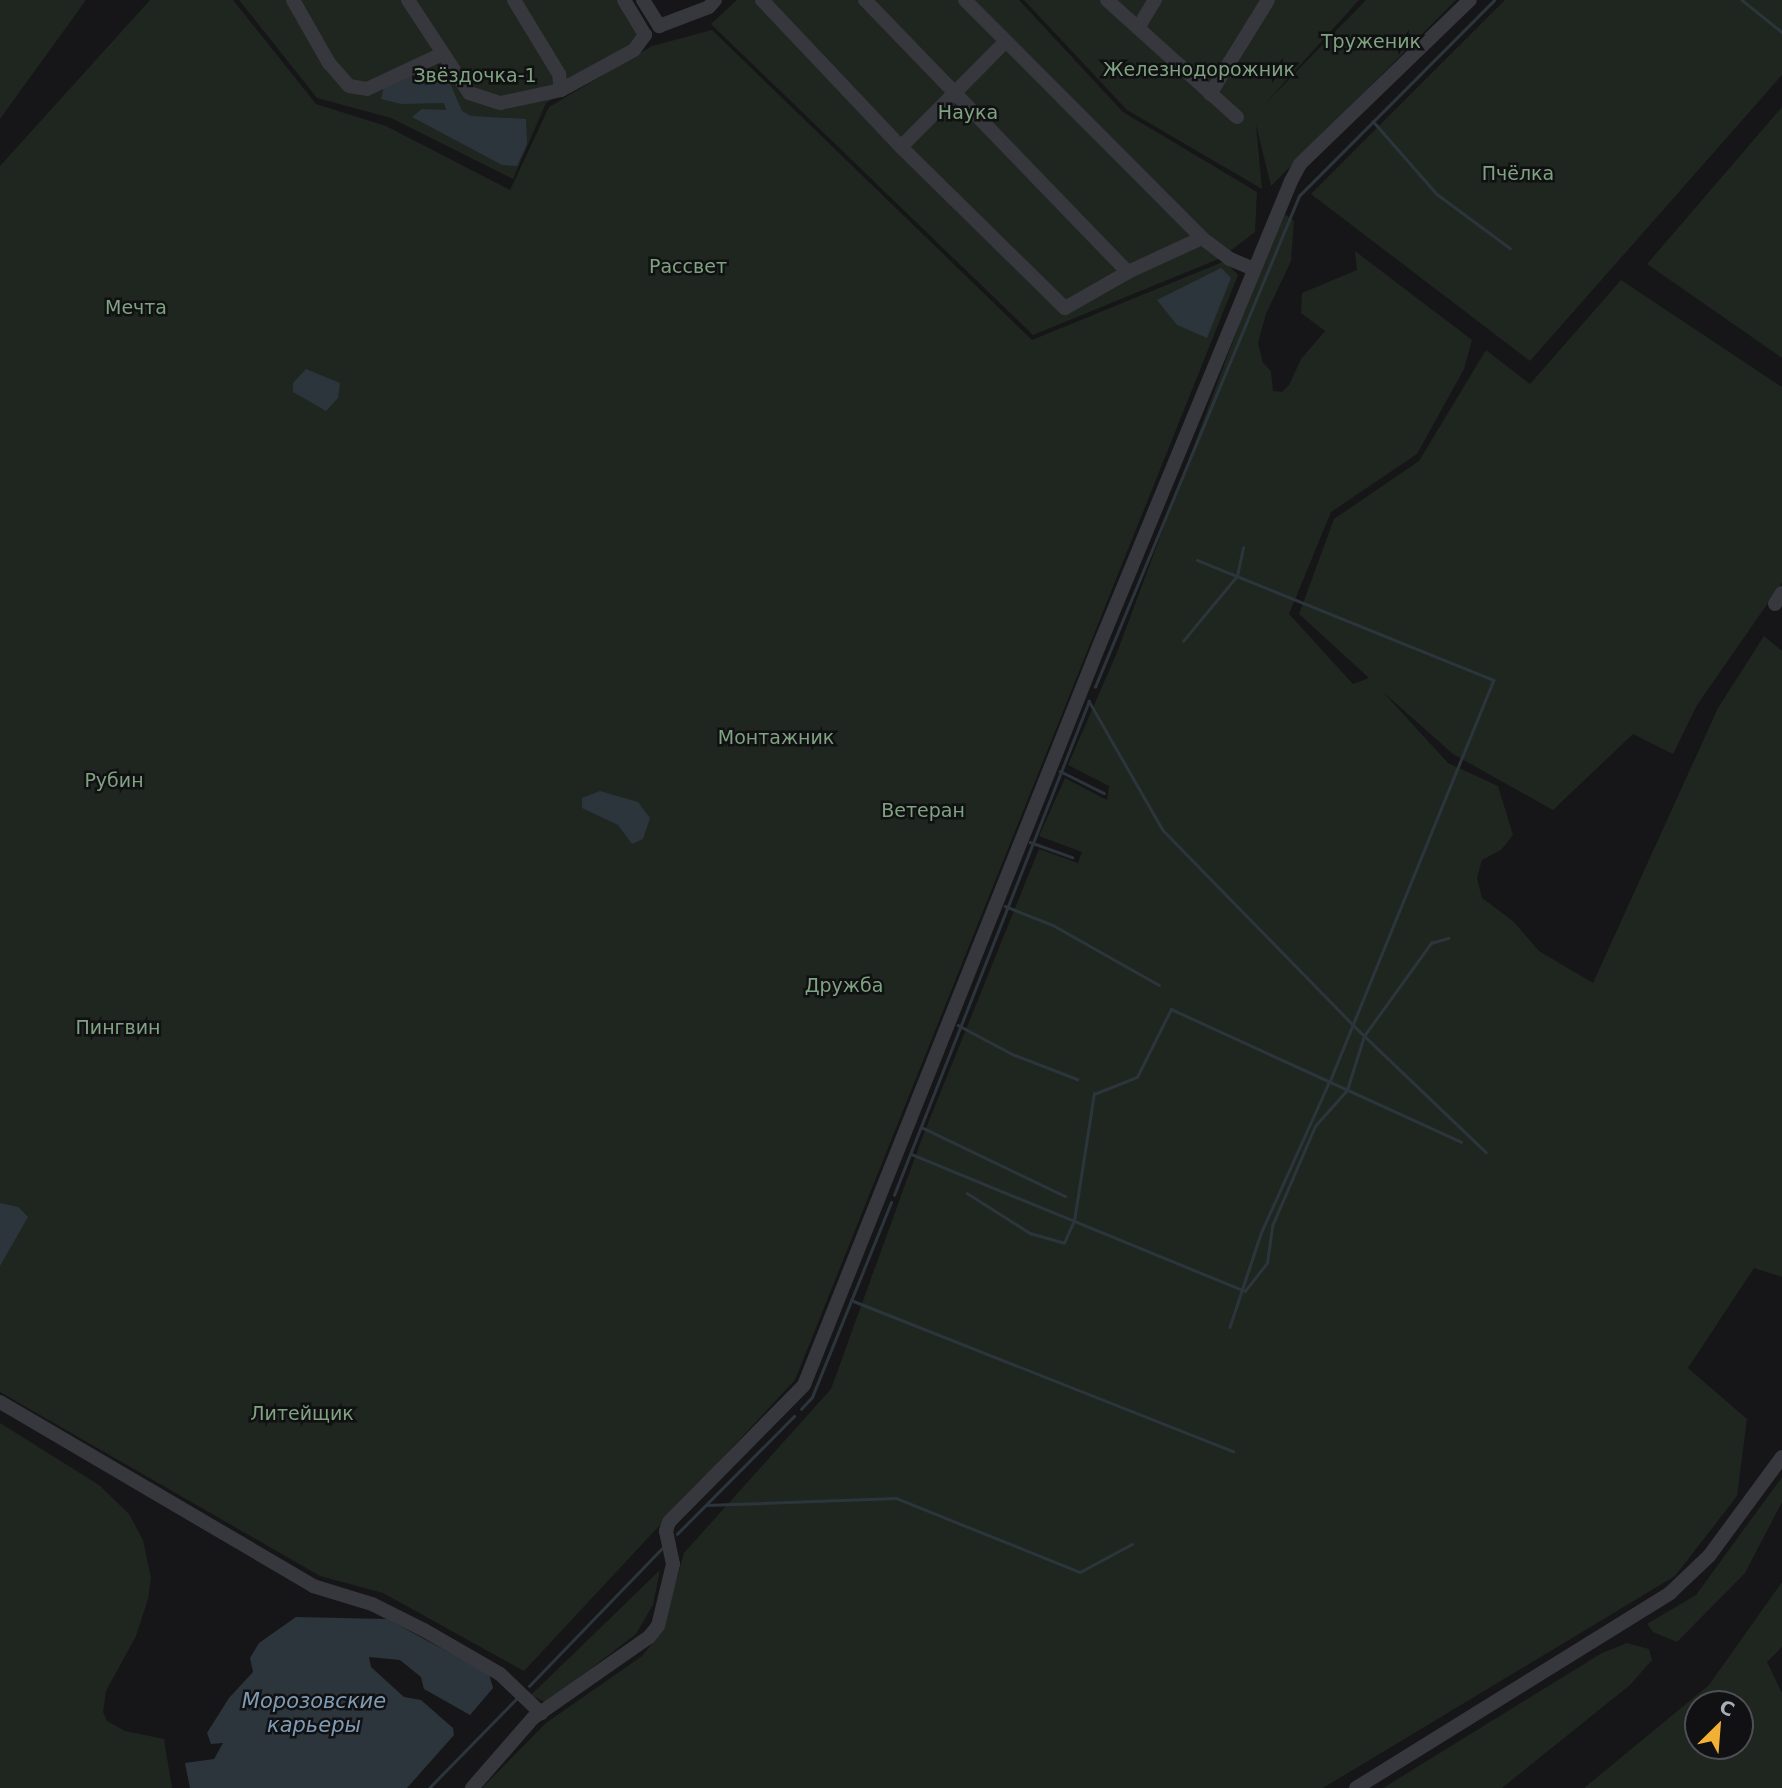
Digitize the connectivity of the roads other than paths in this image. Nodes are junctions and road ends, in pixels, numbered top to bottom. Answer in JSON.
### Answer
{"nodes":[{"id":1,"x":292,"y":0,"type":"edge"},
{"id":2,"x":408,"y":0,"type":"edge"},
{"id":3,"x":514,"y":0,"type":"edge"},
{"id":4,"x":624,"y":0,"type":"edge"},
{"id":5,"x":643,"y":0,"type":"edge"},
{"id":6,"x":715,"y":0,"type":"edge"},
{"id":7,"x":762,"y":0,"type":"edge"},
{"id":8,"x":865,"y":0,"type":"edge"},
{"id":9,"x":965,"y":0,"type":"edge"},
{"id":10,"x":1107,"y":0,"type":"edge"},
{"id":11,"x":1155,"y":0,"type":"edge"},
{"id":12,"x":1268,"y":0,"type":"edge"},
{"id":13,"x":1470,"y":0,"type":"edge"},
{"id":14,"x":1138,"y":28,"type":"junction"},
{"id":15,"x":1005,"y":42,"type":"junction"},
{"id":16,"x":442,"y":54,"type":"junction"},
{"id":17,"x":561,"y":90,"type":"junction"},
{"id":18,"x":1210,"y":94,"type":"junction"},
{"id":19,"x":952,"y":95,"type":"junction"},
{"id":20,"x":1237,"y":117,"type":"dead end"},
{"id":21,"x":901,"y":147,"type":"junction"},
{"id":22,"x":1202,"y":238,"type":"junction"},
{"id":23,"x":1253,"y":269,"type":"junction"},
{"id":24,"x":1128,"y":272,"type":"junction"},
{"id":25,"x":0,"y":1402,"type":"edge"},
{"id":26,"x":1782,"y":1457,"type":"edge"},
{"id":27,"x":541,"y":1713,"type":"junction"},
{"id":28,"x":472,"y":1788,"type":"edge"},
{"id":29,"x":1356,"y":1788,"type":"edge"}],
"edges":[{"from":1,"to":16,"type":"street"},
{"from":2,"to":16,"type":"street"},
{"from":3,"to":17,"type":"street"},
{"from":4,"to":17,"type":"street"},
{"from":5,"to":6,"type":"street"},
{"from":7,"to":21,"type":"street"},
{"from":8,"to":19,"type":"street"},
{"from":9,"to":15,"type":"street"},
{"from":10,"to":14,"type":"street"},
{"from":11,"to":14,"type":"street"},
{"from":12,"to":18,"type":"street"},
{"from":13,"to":23,"type":"street"},
{"from":14,"to":18,"type":"street"},
{"from":15,"to":19,"type":"street"},
{"from":15,"to":22,"type":"street"},
{"from":16,"to":17,"type":"street"},
{"from":18,"to":20,"type":"street"},
{"from":19,"to":21,"type":"street"},
{"from":19,"to":24,"type":"street"},
{"from":21,"to":24,"type":"street"},
{"from":22,"to":23,"type":"street"},
{"from":22,"to":24,"type":"street"},
{"from":23,"to":27,"type":"street"},
{"from":25,"to":27,"type":"street"},
{"from":26,"to":29,"type":"street"},
{"from":27,"to":28,"type":"street"}]}
